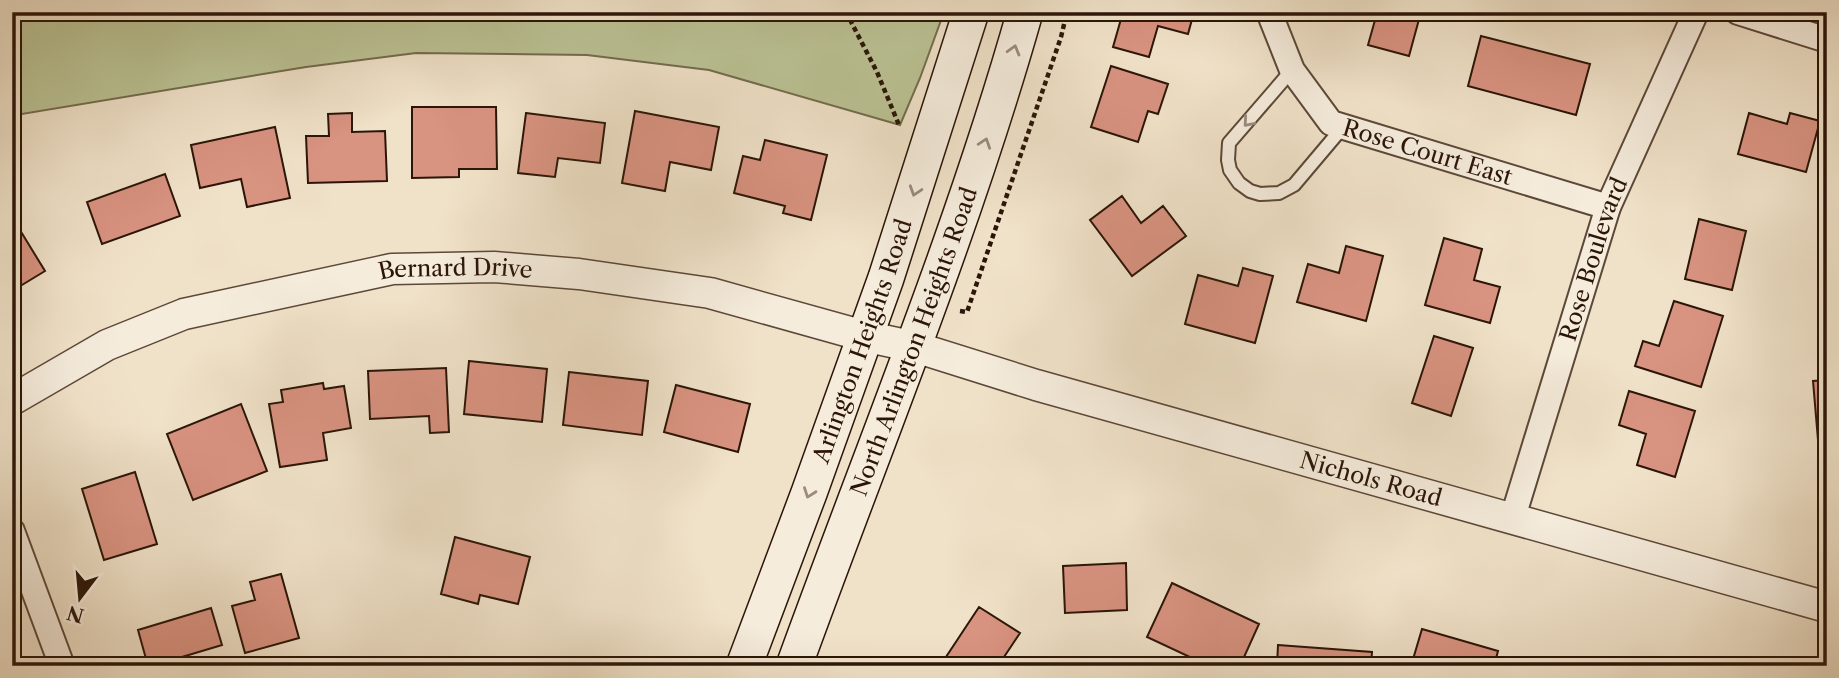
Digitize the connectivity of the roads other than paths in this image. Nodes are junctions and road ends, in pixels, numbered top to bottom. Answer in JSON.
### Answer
{"nodes":[{"id":1,"x":971,"y":12,"type":"edge"},
{"id":2,"x":1025,"y":12,"type":"edge"},
{"id":3,"x":1269,"y":12,"type":"edge"},
{"id":4,"x":1696,"y":12,"type":"edge"},
{"id":5,"x":1738,"y":12,"type":"edge"},
{"id":6,"x":1827,"y":40,"type":"edge"},
{"id":7,"x":1292,"y":70,"type":"junction"},
{"id":8,"x":1343,"y":127,"type":"junction"},
{"id":9,"x":1608,"y":207,"type":"junction"},
{"id":10,"x":864,"y":336,"type":"junction"},
{"id":11,"x":915,"y":347,"type":"junction"},
{"id":12,"x":12,"y":400,"type":"edge"},
{"id":13,"x":1513,"y":517,"type":"junction"},
{"id":14,"x":12,"y":531,"type":"edge"},
{"id":15,"x":1827,"y":607,"type":"edge"},
{"id":16,"x":62,"y":666,"type":"edge"},
{"id":17,"x":744,"y":666,"type":"edge"},
{"id":18,"x":794,"y":666,"type":"edge"}],
"edges":[{"from":1,"to":10,"type":"main road","name":"Arlington Heights Road","one_way":true},
{"from":11,"to":2,"type":"main road","name":"North Arlington Heights Road","one_way":true},
{"from":3,"to":7,"type":"street","name":"Rose Court East"},
{"from":4,"to":9,"type":"street","name":"Rose Boulevard"},
{"from":5,"to":6,"type":"street"},
{"from":7,"to":8,"type":"street","name":"Rose Court East"},
{"from":7,"to":8,"type":"lane","one_way":true},
{"from":8,"to":9,"type":"street","name":"Rose Court East"},
{"from":9,"to":13,"type":"street","name":"Rose Boulevard"},
{"from":10,"to":11,"type":"street","name":"Bernard Drive"},
{"from":10,"to":12,"type":"street","name":"Bernard Drive"},
{"from":10,"to":17,"type":"main road","name":"Arlington Heights Road","one_way":true},
{"from":11,"to":13,"type":"street","name":"Nichols Road"},
{"from":11,"to":18,"type":"main road","name":"North Arlington Heights Road"},
{"from":13,"to":15,"type":"street","name":"Nichols Road"},
{"from":14,"to":16,"type":"street"}]}
